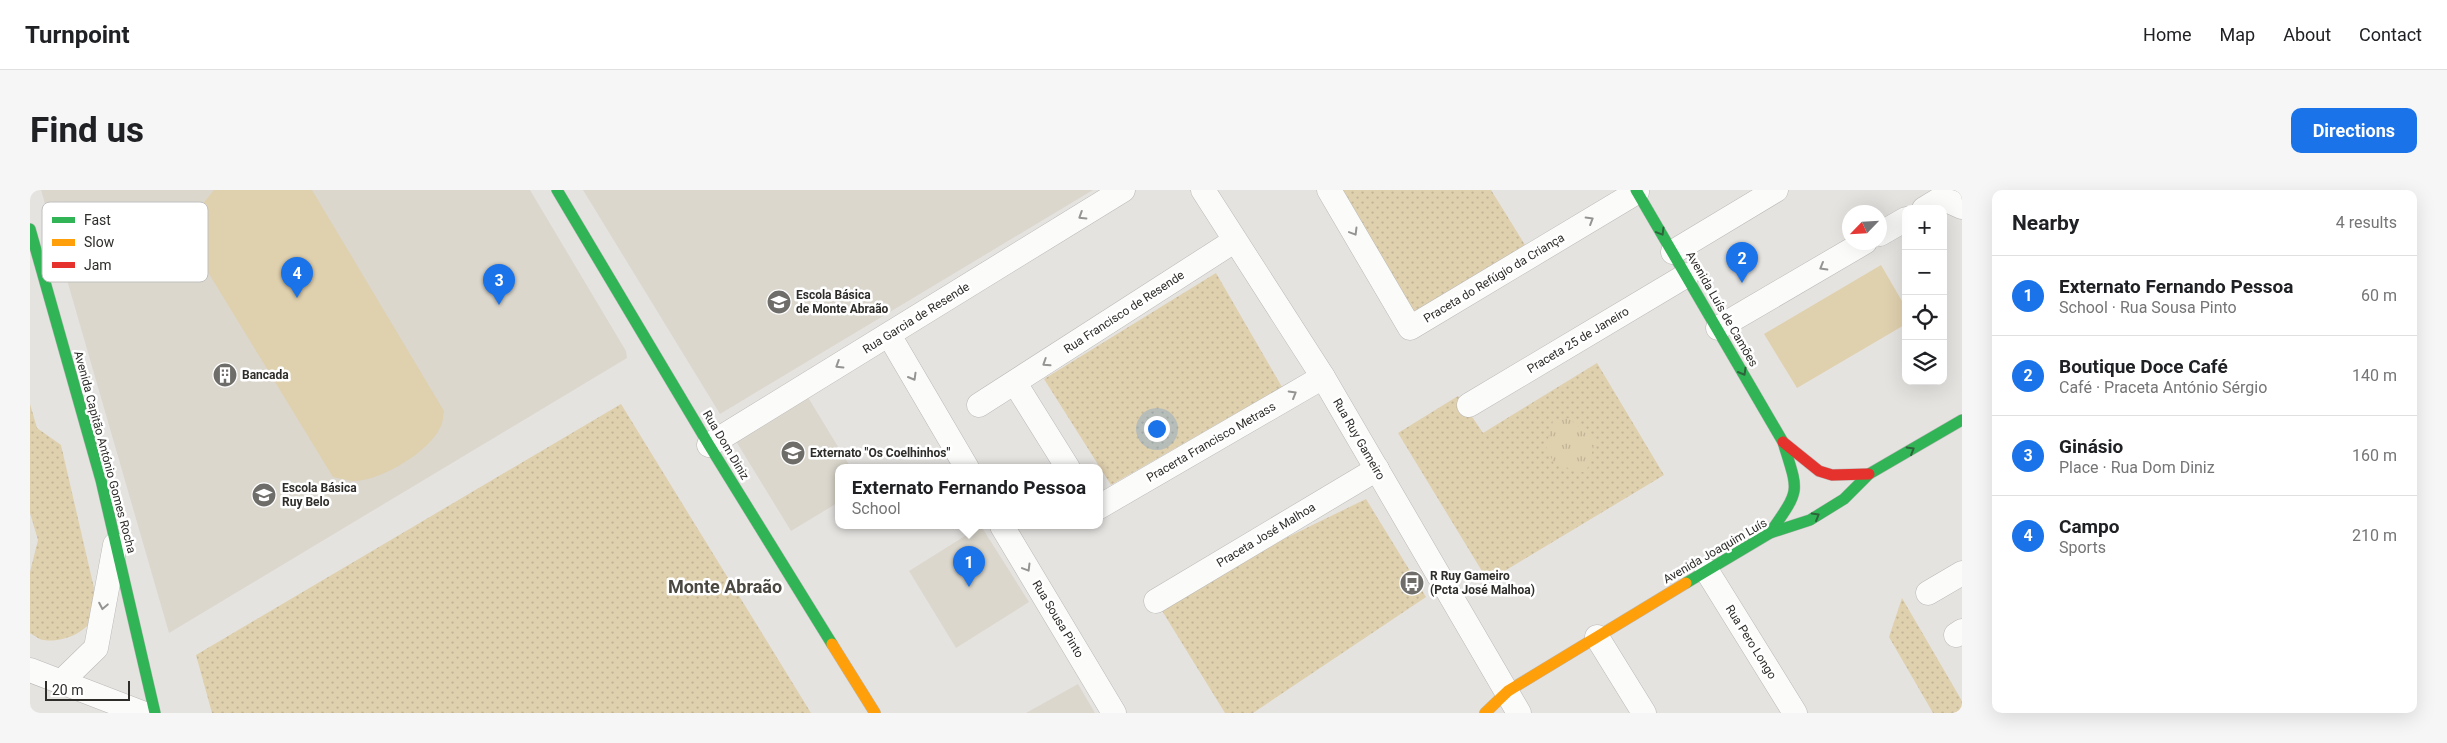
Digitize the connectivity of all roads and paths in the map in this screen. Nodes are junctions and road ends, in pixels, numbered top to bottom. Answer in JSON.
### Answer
{"nodes":[{"id":1,"x":557,"y":190,"type":"edge"},
{"id":2,"x":1123,"y":190,"type":"edge"},
{"id":3,"x":1203,"y":190,"type":"edge"},
{"id":4,"x":1329,"y":190,"type":"edge"},
{"id":5,"x":1637,"y":191,"type":"edge"},
{"id":6,"x":1763,"y":193,"type":"edge"},
{"id":7,"x":1931,"y":205,"type":"edge"},
{"id":8,"x":1962,"y":207,"type":"edge"},
{"id":9,"x":1902,"y":221,"type":"edge"},
{"id":10,"x":30,"y":229,"type":"edge"},
{"id":11,"x":1887,"y":230,"type":"edge"},
{"id":12,"x":1234,"y":241,"type":"junction"},
{"id":13,"x":1852,"y":250,"type":"edge"},
{"id":14,"x":1673,"y":252,"type":"junction"},
{"id":15,"x":42,"y":271,"type":"edge"},
{"id":16,"x":1687,"y":275,"type":"junction"},
{"id":17,"x":45,"y":282,"type":"edge"},
{"id":18,"x":1718,"y":328,"type":"junction"},
{"id":19,"x":889,"y":335,"type":"junction"},
{"id":20,"x":1323,"y":377,"type":"junction"},
{"id":21,"x":1015,"y":382,"type":"junction"},
{"id":22,"x":979,"y":405,"type":"dead end"},
{"id":23,"x":1469,"y":405,"type":"dead end"},
{"id":24,"x":1962,"y":420,"type":"edge"},
{"id":25,"x":1783,"y":442,"type":"junction"},
{"id":26,"x":709,"y":445,"type":"junction"},
{"id":27,"x":965,"y":464,"type":"edge"},
{"id":28,"x":1066,"y":464,"type":"edge"},
{"id":29,"x":1377,"y":469,"type":"junction"},
{"id":30,"x":1870,"y":474,"type":"junction"},
{"id":31,"x":1103,"y":505,"type":"edge"},
{"id":32,"x":1004,"y":529,"type":"edge"},
{"id":33,"x":1770,"y":533,"type":"junction"},
{"id":34,"x":116,"y":541,"type":"junction"},
{"id":35,"x":1707,"y":571,"type":"junction"},
{"id":36,"x":1962,"y":573,"type":"edge"},
{"id":37,"x":1928,"y":593,"type":"dead end"},
{"id":38,"x":1156,"y":601,"type":"dead end"},
{"id":39,"x":1597,"y":637,"type":"junction"},
{"id":40,"x":30,"y":670,"type":"edge"},
{"id":41,"x":61,"y":682,"type":"junction"},
{"id":42,"x":1508,"y":691,"type":"junction"},
{"id":43,"x":142,"y":713,"type":"edge"},
{"id":44,"x":154,"y":713,"type":"edge"},
{"id":45,"x":875,"y":713,"type":"edge"},
{"id":46,"x":1114,"y":713,"type":"edge"},
{"id":47,"x":1485,"y":713,"type":"edge"},
{"id":48,"x":1519,"y":713,"type":"edge"},
{"id":49,"x":1644,"y":713,"type":"edge"},
{"id":50,"x":1795,"y":713,"type":"edge"}],
"edges":[{"from":1,"to":26,"type":"street","name":"Rua Dom Diniz"},
{"from":2,"to":19,"type":"street","name":"Rua Garcia de Resende","one_way":true},
{"from":3,"to":12,"type":"street","name":"Rua Ruy Gameiro"},
{"from":4,"to":5,"type":"street","name":"Praceta do Refúgio da Criança","one_way":true},
{"from":5,"to":14,"type":"street","name":"Avenida Luís de Camões","one_way":true},
{"from":6,"to":14,"type":"street"},
{"from":7,"to":8,"type":"street"},
{"from":9,"to":11,"type":"street"},
{"from":10,"to":15,"type":"street","name":"Avenida Capitão António Gomes Rocha"},
{"from":12,"to":20,"type":"street","name":"Rua Ruy Gameiro"},
{"from":12,"to":21,"type":"street","name":"Rua Francisco de Resende","one_way":true},
{"from":13,"to":18,"type":"street","one_way":true},
{"from":14,"to":16,"type":"street","name":"Avenida Luís de Camões"},
{"from":16,"to":18,"type":"street","name":"Avenida Luís de Camões"},
{"from":16,"to":23,"type":"street","name":"Praceta 25 de Janeiro"},
{"from":17,"to":34,"type":"street","name":"Avenida Capitão António Gomes Rocha"},
{"from":18,"to":25,"type":"street","name":"Avenida Luís de Camões","one_way":true},
{"from":19,"to":26,"type":"street","name":"Rua Garcia de Resende","one_way":true},
{"from":19,"to":27,"type":"street","one_way":true},
{"from":20,"to":29,"type":"street","name":"Rua Ruy Gameiro"},
{"from":31,"to":20,"type":"street","name":"Pracerta Francisco Metrass","one_way":true},
{"from":21,"to":22,"type":"street"},
{"from":21,"to":28,"type":"street"},
{"from":30,"to":24,"type":"street","name":"Avenida Joaquim Luís","one_way":true},
{"from":25,"to":30,"type":"street","name":"Avenida Luís de Camões"},
{"from":25,"to":33,"type":"street","name":"Avenida Luís de Camões"},
{"from":26,"to":45,"type":"street","name":"Rua Dom Diniz"},
{"from":29,"to":38,"type":"street","name":"Praceta José Malhoa"},
{"from":29,"to":42,"type":"street","name":"Rua Ruy Gameiro"},
{"from":33,"to":30,"type":"street","name":"Avenida Joaquim Luís","one_way":true},
{"from":32,"to":46,"type":"street","name":"Rua Sousa Pinto","one_way":true},
{"from":33,"to":35,"type":"street","name":"Avenida Joaquim Luís"},
{"from":34,"to":41,"type":"street","one_way":true},
{"from":34,"to":44,"type":"street","name":"Avenida Capitão António Gomes Rocha"},
{"from":35,"to":39,"type":"street","name":"Avenida Joaquim Luís"},
{"from":35,"to":50,"type":"street","name":"Rua Pero Longo"},
{"from":36,"to":37,"type":"street"},
{"from":39,"to":42,"type":"street","name":"Avenida Joaquim Luís"},
{"from":39,"to":49,"type":"street"},
{"from":40,"to":41,"type":"street"},
{"from":41,"to":43,"type":"street"},
{"from":42,"to":47,"type":"street","name":"Avenida Joaquim Luís"},
{"from":42,"to":48,"type":"street","name":"Rua Ruy Gameiro"}]}
